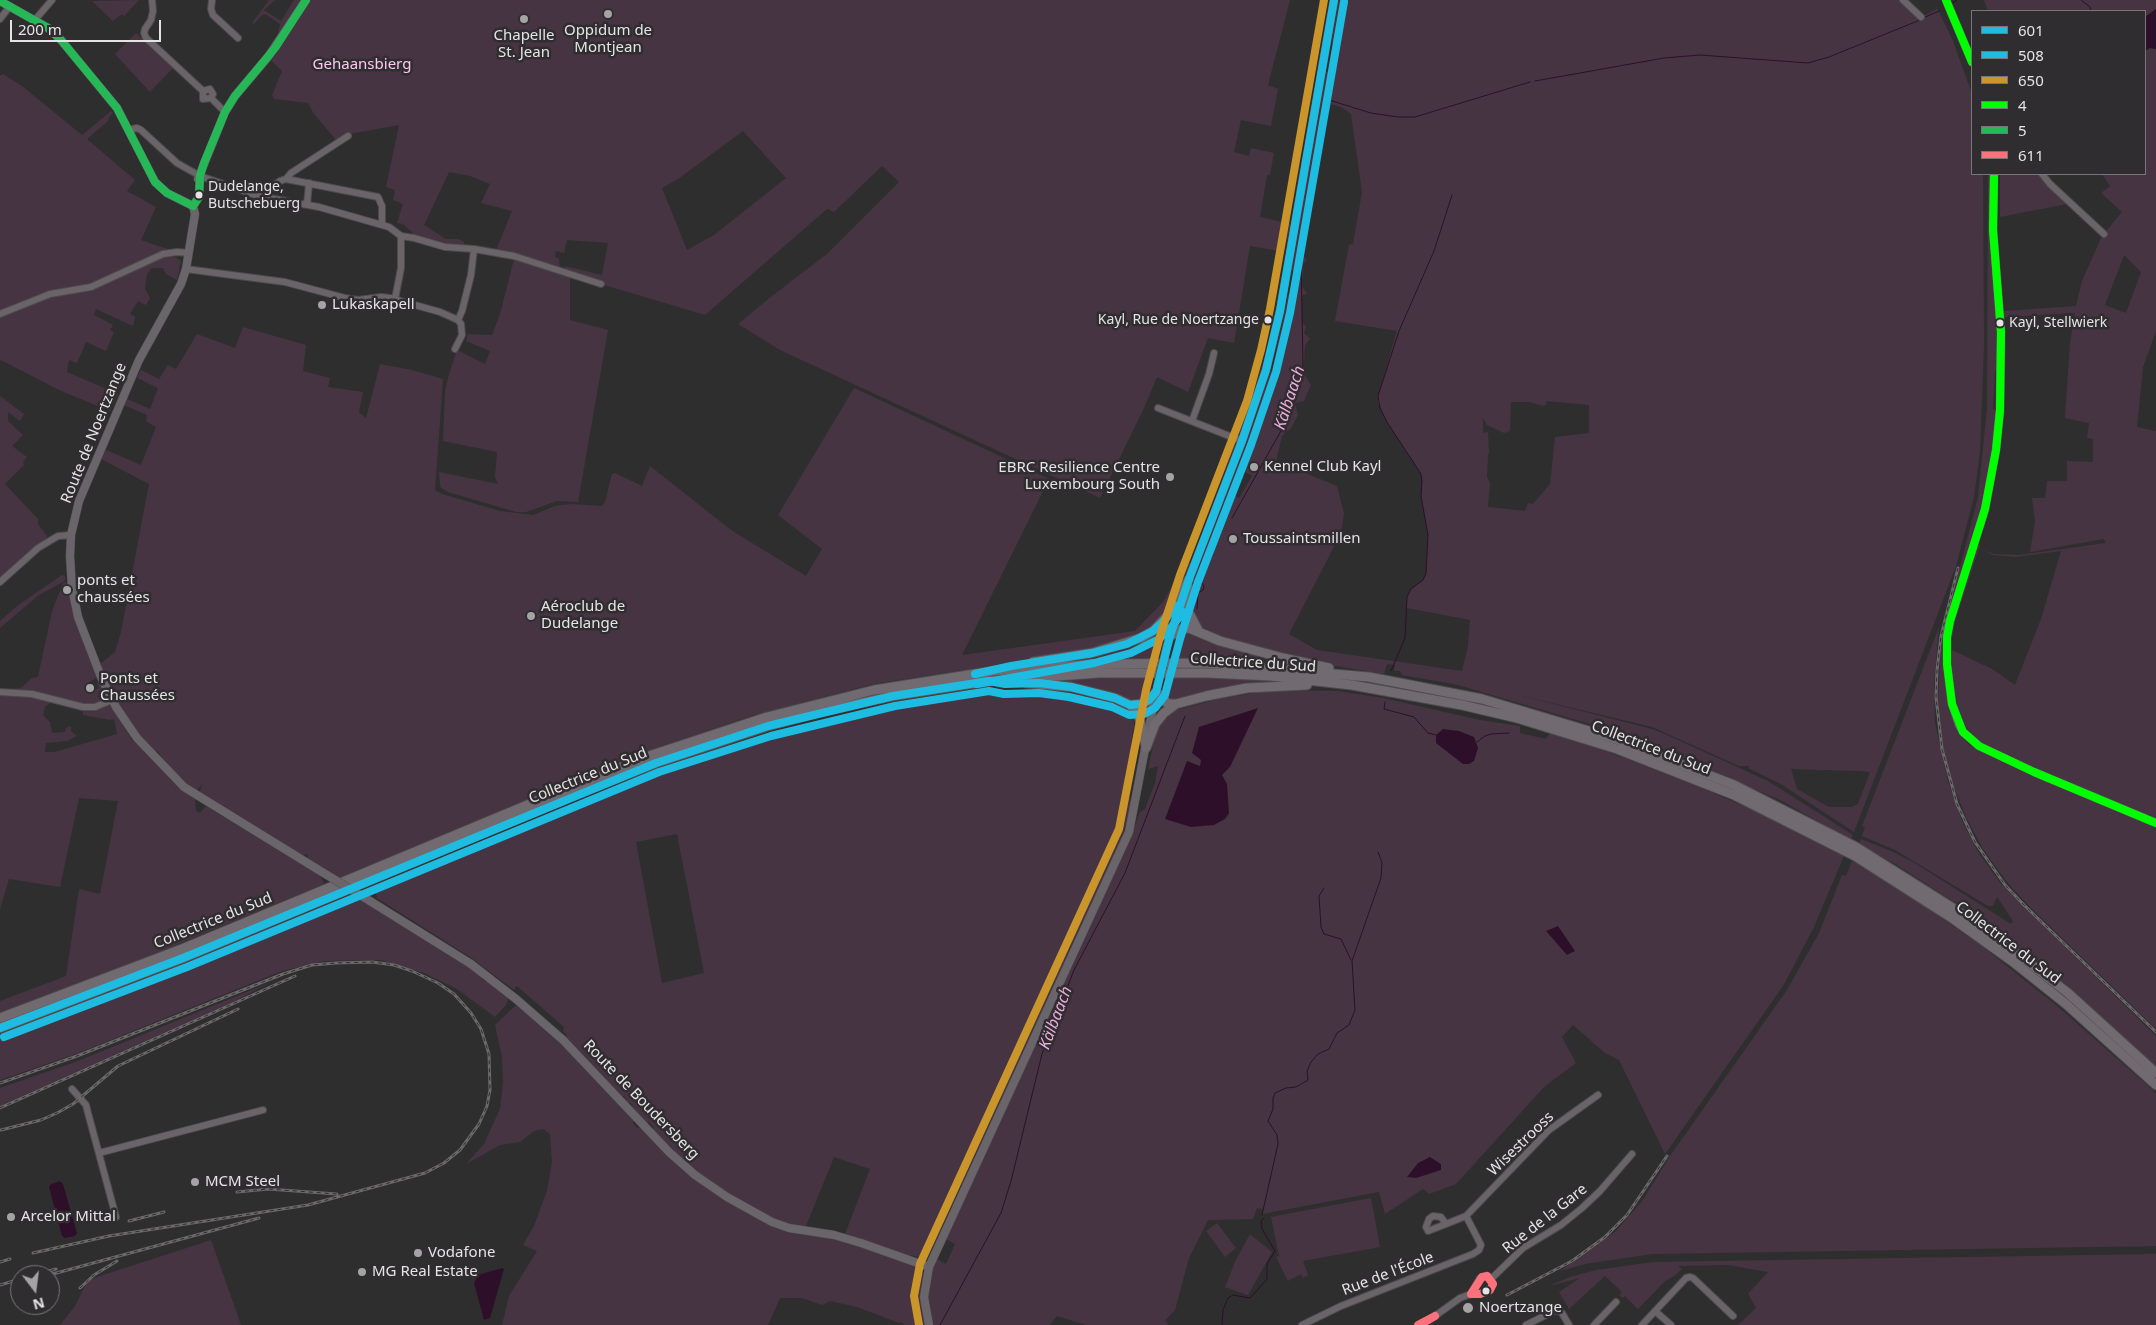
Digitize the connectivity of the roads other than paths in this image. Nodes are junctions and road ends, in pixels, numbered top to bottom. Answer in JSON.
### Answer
{"nodes":[{"id":1,"x":52,"y":0,"type":"edge"},
{"id":2,"x":152,"y":0,"type":"edge"},
{"id":3,"x":212,"y":0,"type":"edge"},
{"id":4,"x":306,"y":0,"type":"edge"},
{"id":5,"x":1334,"y":0,"type":"edge"},
{"id":6,"x":1903,"y":0,"type":"edge"},
{"id":7,"x":1946,"y":0,"type":"edge"},
{"id":8,"x":0,"y":1,"type":"edge"},
{"id":9,"x":10,"y":6,"type":"junction"},
{"id":10,"x":1921,"y":17,"type":"dead end"},
{"id":11,"x":0,"y":19,"type":"edge"},
{"id":12,"x":34,"y":20,"type":"junction"},
{"id":13,"x":238,"y":38,"type":"dead end"},
{"id":14,"x":1971,"y":60,"type":"edge"},
{"id":15,"x":226,"y":112,"type":"junction"},
{"id":16,"x":129,"y":130,"type":"junction"},
{"id":17,"x":348,"y":136,"type":"dead end"},
{"id":18,"x":1994,"y":175,"type":"edge"},
{"id":19,"x":2043,"y":175,"type":"edge"},
{"id":20,"x":200,"y":176,"type":"junction"},
{"id":21,"x":286,"y":179,"type":"junction"},
{"id":22,"x":309,"y":183,"type":"junction"},
{"id":23,"x":258,"y":196,"type":"junction"},
{"id":24,"x":192,"y":205,"type":"junction"},
{"id":25,"x":307,"y":205,"type":"junction"},
{"id":26,"x":382,"y":225,"type":"junction"},
{"id":27,"x":2104,"y":234,"type":"dead end"},
{"id":28,"x":401,"y":236,"type":"junction"},
{"id":29,"x":474,"y":249,"type":"junction"},
{"id":30,"x":189,"y":253,"type":"junction"},
{"id":31,"x":186,"y":269,"type":"junction"},
{"id":32,"x":601,"y":284,"type":"dead end"},
{"id":33,"x":395,"y":299,"type":"junction"},
{"id":34,"x":0,"y":314,"type":"edge"},
{"id":35,"x":458,"y":320,"type":"junction"},
{"id":36,"x":455,"y":349,"type":"dead end"},
{"id":37,"x":1214,"y":353,"type":"dead end"},
{"id":38,"x":1158,"y":408,"type":"dead end"},
{"id":39,"x":1192,"y":421,"type":"junction"},
{"id":40,"x":1242,"y":441,"type":"junction"},
{"id":41,"x":71,"y":535,"type":"junction"},
{"id":42,"x":1189,"y":579,"type":"junction"},
{"id":43,"x":0,"y":582,"type":"edge"},
{"id":44,"x":1198,"y":630,"type":"junction"},
{"id":45,"x":1153,"y":631,"type":"junction"},
{"id":46,"x":1169,"y":641,"type":"junction"},
{"id":47,"x":993,"y":672,"type":"junction"},
{"id":48,"x":1369,"y":677,"type":"junction"},
{"id":49,"x":989,"y":682,"type":"junction"},
{"id":50,"x":1352,"y":686,"type":"junction"},
{"id":51,"x":1156,"y":690,"type":"junction"},
{"id":52,"x":0,"y":692,"type":"edge"},
{"id":53,"x":112,"y":700,"type":"junction"},
{"id":54,"x":1176,"y":704,"type":"junction"},
{"id":55,"x":1130,"y":705,"type":"junction"},
{"id":56,"x":1146,"y":748,"type":"junction"},
{"id":57,"x":2156,"y":823,"type":"edge"},
{"id":58,"x":322,"y":872,"type":"joint"},
{"id":59,"x":0,"y":1018,"type":"edge"},
{"id":60,"x":0,"y":1028,"type":"edge"},
{"id":61,"x":2156,"y":1073,"type":"edge"},
{"id":62,"x":2156,"y":1085,"type":"edge"},
{"id":63,"x":72,"y":1090,"type":"dead end"},
{"id":64,"x":1598,"y":1096,"type":"dead end"},
{"id":65,"x":263,"y":1110,"type":"dead end"},
{"id":66,"x":99,"y":1153,"type":"junction"},
{"id":67,"x":1632,"y":1154,"type":"dead end"},
{"id":68,"x":1466,"y":1216,"type":"junction"},
{"id":69,"x":116,"y":1217,"type":"dead end"},
{"id":70,"x":1446,"y":1224,"type":"dead end"},
{"id":71,"x":929,"y":1267,"type":"junction"},
{"id":72,"x":1491,"y":1279,"type":"junction"},
{"id":73,"x":1471,"y":1294,"type":"junction"},
{"id":74,"x":1616,"y":1302,"type":"dead end"},
{"id":75,"x":1655,"y":1311,"type":"junction"},
{"id":76,"x":1733,"y":1316,"type":"dead end"},
{"id":77,"x":929,"y":1325,"type":"edge"},
{"id":78,"x":1302,"y":1325,"type":"edge"},
{"id":79,"x":1418,"y":1325,"type":"edge"},
{"id":80,"x":1526,"y":1325,"type":"edge"},
{"id":81,"x":1569,"y":1325,"type":"edge"},
{"id":82,"x":1594,"y":1325,"type":"edge"},
{"id":83,"x":1642,"y":1325,"type":"edge"},
{"id":84,"x":1670,"y":1325,"type":"edge"}],
"edges":[{"from":1,"to":12,"type":"street"},
{"from":2,"to":15,"type":"street"},
{"from":3,"to":13,"type":"street"},
{"from":4,"to":15,"type":"main road","name":"Route de Noertzange"},
{"from":5,"to":40,"type":"main road"},
{"from":6,"to":10,"type":"street"},
{"from":7,"to":14,"type":"main road"},
{"from":8,"to":9,"type":"main road"},
{"from":9,"to":11,"type":"street"},
{"from":9,"to":12,"type":"main road"},
{"from":12,"to":16,"type":"main road"},
{"from":15,"to":20,"type":"main road","name":"Route de Noertzange"},
{"from":16,"to":20,"type":"street"},
{"from":16,"to":24,"type":"main road"},
{"from":17,"to":21,"type":"street"},
{"from":18,"to":57,"type":"main road"},
{"from":19,"to":27,"type":"street"},
{"from":20,"to":23,"type":"street"},
{"from":20,"to":24,"type":"main road","name":"Route de Noertzange"},
{"from":21,"to":22,"type":"street"},
{"from":21,"to":23,"type":"street"},
{"from":22,"to":25,"type":"street"},
{"from":22,"to":26,"type":"street"},
{"from":23,"to":25,"type":"street"},
{"from":24,"to":30,"type":"main road","name":"Route de Noertzange"},
{"from":25,"to":26,"type":"street"},
{"from":26,"to":28,"type":"street"},
{"from":28,"to":29,"type":"street"},
{"from":28,"to":33,"type":"street"},
{"from":29,"to":32,"type":"street"},
{"from":29,"to":35,"type":"street"},
{"from":30,"to":31,"type":"main road","name":"Route de Noertzange"},
{"from":30,"to":34,"type":"street"},
{"from":31,"to":33,"type":"street"},
{"from":31,"to":41,"type":"main road","name":"Route de Noertzange"},
{"from":33,"to":35,"type":"street"},
{"from":35,"to":36,"type":"street"},
{"from":37,"to":39,"type":"street"},
{"from":38,"to":39,"type":"street"},
{"from":39,"to":40,"type":"street"},
{"from":40,"to":42,"type":"main road"},
{"from":41,"to":43,"type":"street"},
{"from":41,"to":53,"type":"main road","name":"Route de Noertzange"},
{"from":42,"to":44,"type":"highway"},
{"from":42,"to":45,"type":"highway"},
{"from":42,"to":46,"type":"main road"},
{"from":44,"to":46,"type":"highway"},
{"from":44,"to":48,"type":"highway"},
{"from":45,"to":46,"type":"highway"},
{"from":45,"to":47,"type":"highway"},
{"from":46,"to":51,"type":"main road","bridge":true},
{"from":47,"to":48,"type":"highway","name":"Collectrice du Sud"},
{"from":47,"to":59,"type":"highway","name":"Collectrice du Sud"},
{"from":48,"to":61,"type":"highway","name":"Collectrice du Sud"},
{"from":49,"to":50,"type":"highway","name":"Collectrice du Sud"},
{"from":49,"to":55,"type":"highway"},
{"from":49,"to":60,"type":"highway","name":"Collectrice du Sud"},
{"from":50,"to":54,"type":"highway"},
{"from":50,"to":62,"type":"highway","name":"Collectrice du Sud"},
{"from":51,"to":54,"type":"highway"},
{"from":51,"to":55,"type":"highway"},
{"from":51,"to":56,"type":"main road"},
{"from":52,"to":53,"type":"street"},
{"from":53,"to":58,"type":"main road","name":"Route de Noertzange"},
{"from":54,"to":56,"type":"highway"},
{"from":55,"to":56,"type":"highway"},
{"from":56,"to":71,"type":"main road"},
{"from":58,"to":71,"type":"main road","name":"Route de Boudersberg","bridge":true},
{"from":63,"to":66,"type":"street"},
{"from":64,"to":68,"type":"street","name":"Wisestrooss"},
{"from":65,"to":66,"type":"street"},
{"from":66,"to":69,"type":"street"},
{"from":67,"to":72,"type":"street","name":"Rue de la Gare"},
{"from":68,"to":70,"type":"street","name":"Wisestrooss"},
{"from":68,"to":78,"type":"street","name":"Rue de l'École"},
{"from":71,"to":77,"type":"main road"},
{"from":72,"to":73,"type":"street","name":"Rue de la Gare"},
{"from":72,"to":73,"type":"street","name":"Rue de la Gare"},
{"from":73,"to":79,"type":"street","name":"Rue de la Gare"},
{"from":74,"to":82,"type":"street"},
{"from":75,"to":76,"type":"street"},
{"from":75,"to":83,"type":"street"},
{"from":75,"to":84,"type":"street"},
{"from":80,"to":81,"type":"street"}]}
